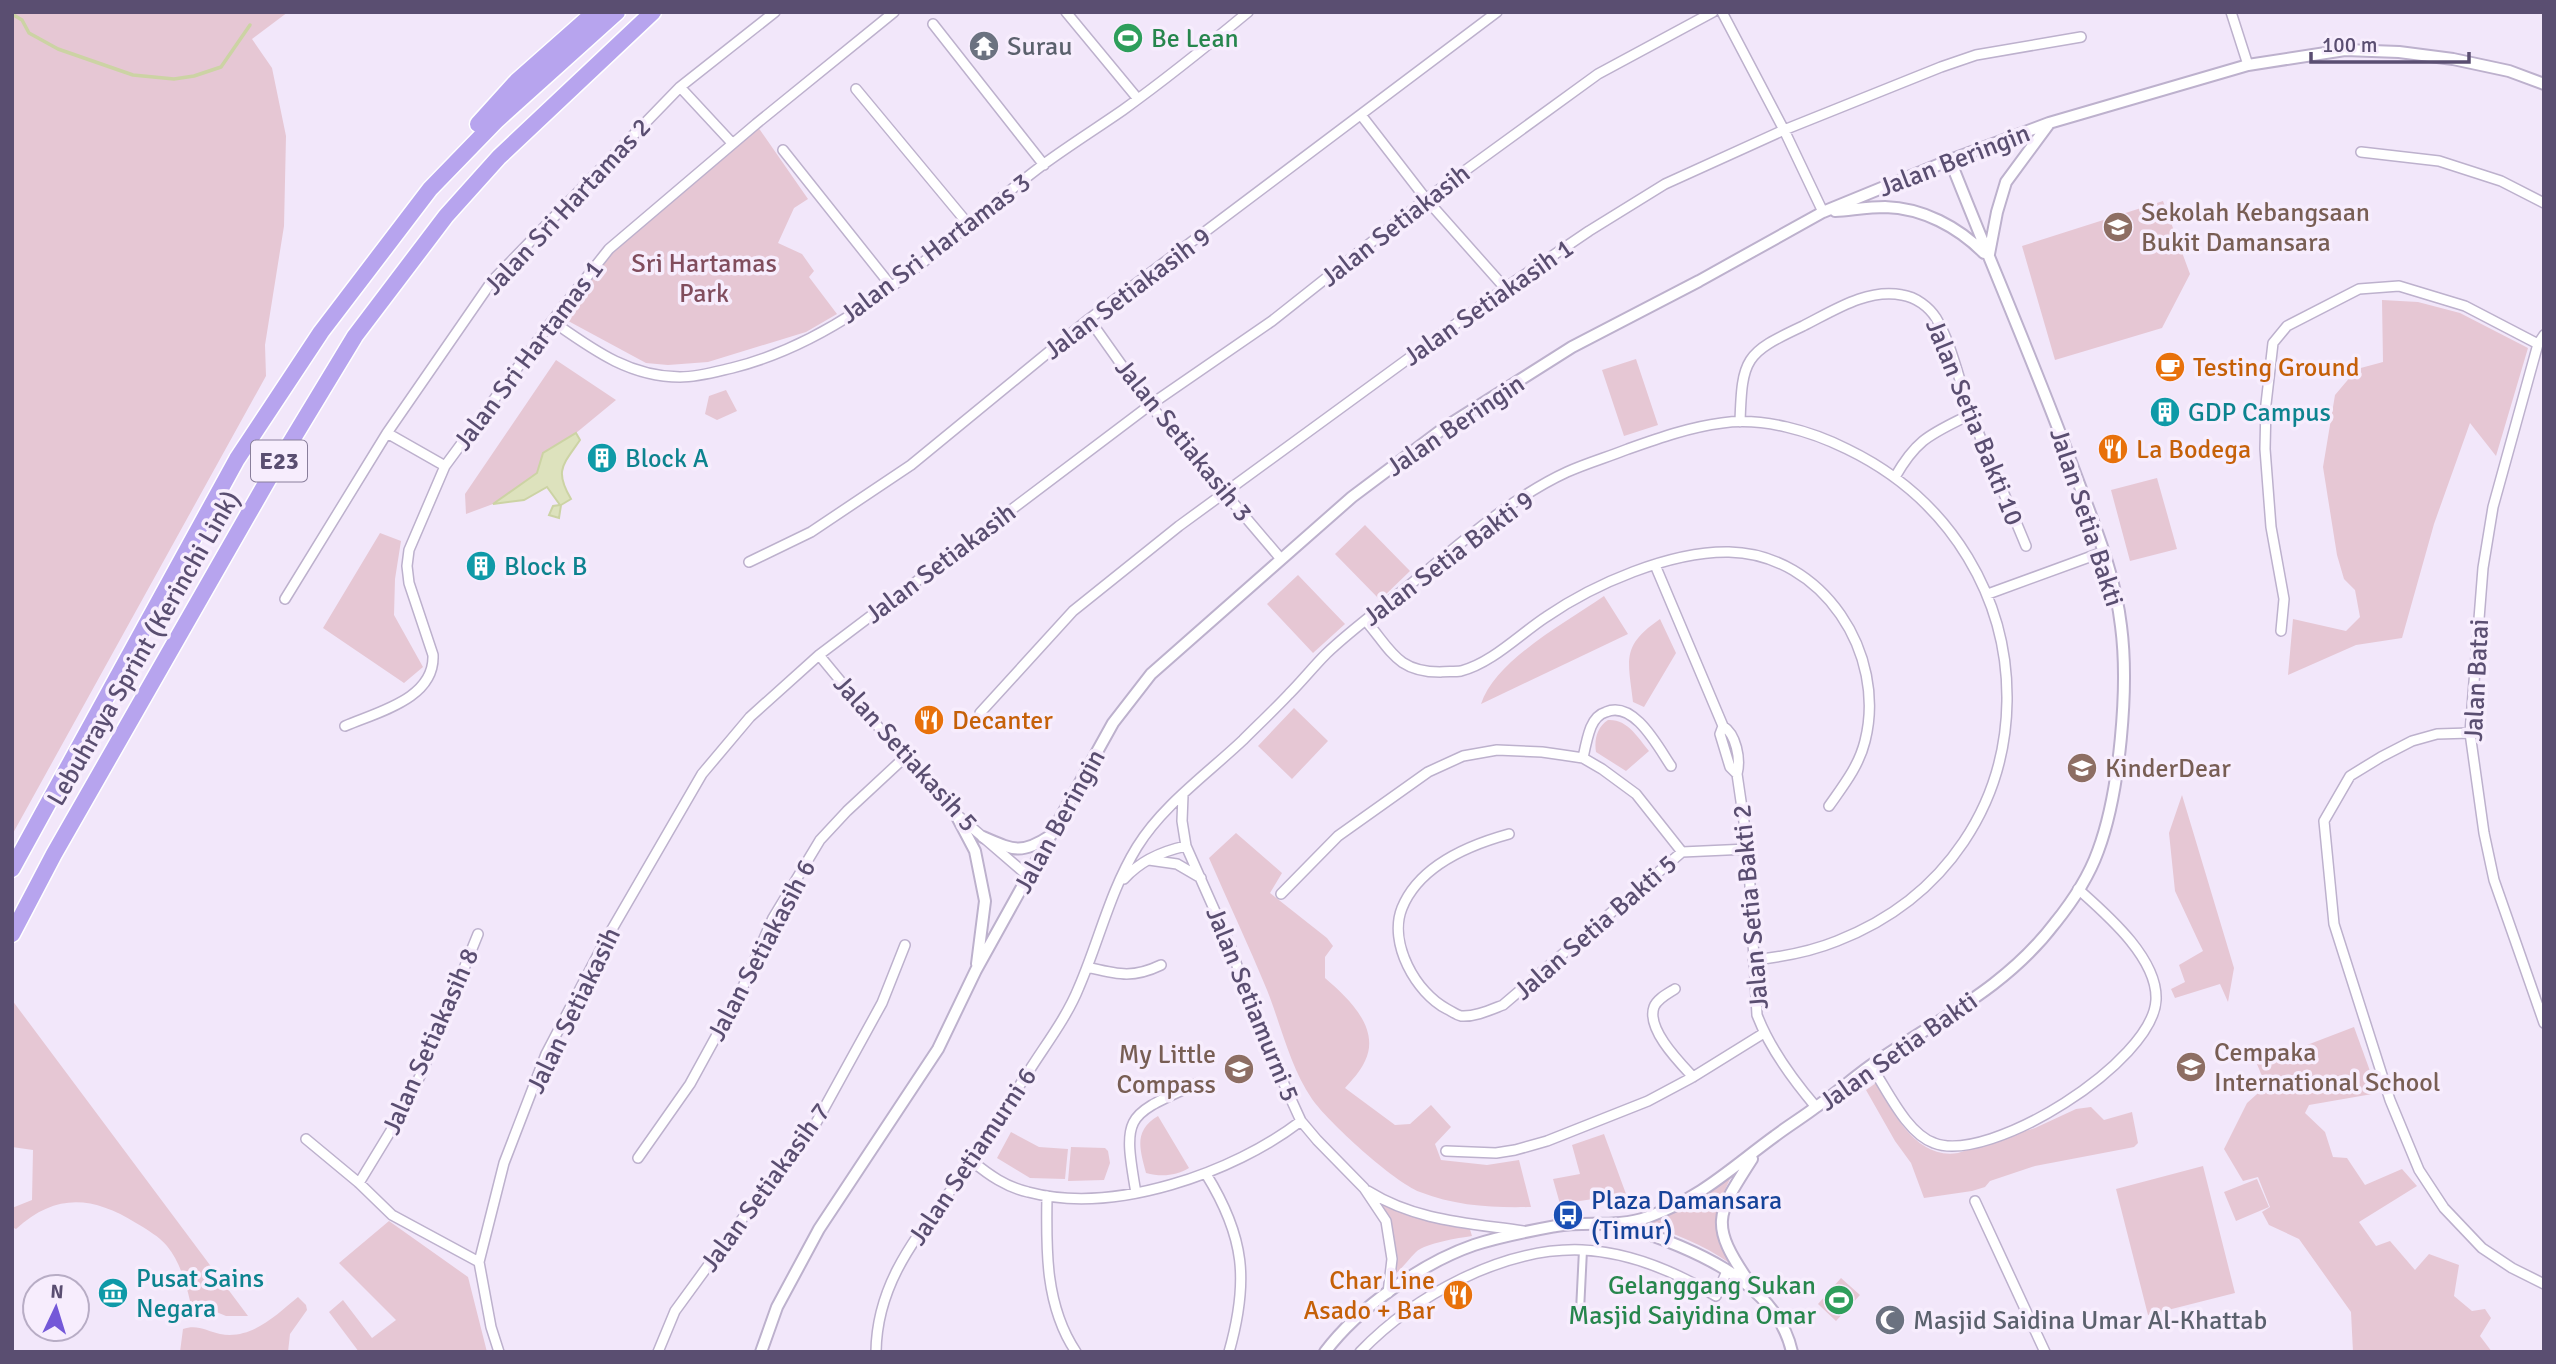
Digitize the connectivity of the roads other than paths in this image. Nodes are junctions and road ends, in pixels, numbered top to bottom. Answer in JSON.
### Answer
{"nodes":[{"id":1,"x":595,"y":12,"type":"edge"},
{"id":2,"x":617,"y":12,"type":"edge"},
{"id":3,"x":653,"y":12,"type":"edge"},
{"id":4,"x":775,"y":12,"type":"edge"},
{"id":5,"x":894,"y":12,"type":"edge"},
{"id":6,"x":1066,"y":12,"type":"edge"},
{"id":7,"x":1230,"y":12,"type":"edge"},
{"id":8,"x":1248,"y":12,"type":"edge"},
{"id":9,"x":1497,"y":12,"type":"edge"},
{"id":10,"x":1713,"y":12,"type":"edge"},
{"id":11,"x":1722,"y":12,"type":"edge"},
{"id":12,"x":2231,"y":12,"type":"edge"},
{"id":13,"x":1237,"y":22,"type":"junction"},
{"id":14,"x":933,"y":24,"type":"dead end"},
{"id":15,"x":2081,"y":37,"type":"dead end"},
{"id":16,"x":2248,"y":65,"type":"junction"},
{"id":17,"x":2544,"y":84,"type":"edge"},
{"id":18,"x":681,"y":88,"type":"junction"},
{"id":19,"x":856,"y":89,"type":"dead end"},
{"id":20,"x":1138,"y":99,"type":"junction"},
{"id":21,"x":1361,"y":115,"type":"junction"},
{"id":22,"x":2049,"y":123,"type":"junction"},
{"id":23,"x":1784,"y":130,"type":"junction"},
{"id":24,"x":732,"y":143,"type":"junction"},
{"id":25,"x":783,"y":150,"type":"dead end"},
{"id":26,"x":2361,"y":152,"type":"dead end"},
{"id":27,"x":1950,"y":160,"type":"junction"},
{"id":28,"x":1044,"y":165,"type":"junction"},
{"id":29,"x":430,"y":190,"type":"junction"},
{"id":30,"x":1426,"y":200,"type":"junction"},
{"id":31,"x":2544,"y":203,"type":"edge"},
{"id":32,"x":1823,"y":212,"type":"junction"},
{"id":33,"x":969,"y":225,"type":"junction"},
{"id":34,"x":1989,"y":257,"type":"junction"},
{"id":35,"x":892,"y":287,"type":"junction"},
{"id":36,"x":1505,"y":288,"type":"junction"},
{"id":37,"x":1089,"y":319,"type":"junction"},
{"id":38,"x":552,"y":320,"type":"junction"},
{"id":39,"x":2544,"y":335,"type":"edge"},
{"id":40,"x":2538,"y":344,"type":"junction"},
{"id":41,"x":1150,"y":405,"type":"junction"},
{"id":42,"x":1971,"y":414,"type":"junction"},
{"id":43,"x":1740,"y":422,"type":"junction"},
{"id":44,"x":387,"y":433,"type":"junction"},
{"id":45,"x":445,"y":466,"type":"junction"},
{"id":46,"x":1895,"y":477,"type":"junction"},
{"id":47,"x":1227,"y":493,"type":"junction"},
{"id":48,"x":2026,"y":546,"type":"dead end"},
{"id":49,"x":2103,"y":552,"type":"junction"},
{"id":50,"x":1281,"y":559,"type":"junction"},
{"id":51,"x":749,"y":562,"type":"dead end"},
{"id":52,"x":1655,"y":565,"type":"junction"},
{"id":53,"x":1988,"y":594,"type":"junction"},
{"id":54,"x":285,"y":599,"type":"dead end"},
{"id":55,"x":1366,"y":621,"type":"junction"},
{"id":56,"x":2281,"y":631,"type":"dead end"},
{"id":57,"x":818,"y":655,"type":"junction"},
{"id":58,"x":980,"y":713,"type":"dead end"},
{"id":59,"x":345,"y":726,"type":"dead end"},
{"id":60,"x":2470,"y":733,"type":"junction"},
{"id":61,"x":904,"y":758,"type":"junction"},
{"id":62,"x":1583,"y":758,"type":"junction"},
{"id":63,"x":1671,"y":766,"type":"dead end"},
{"id":64,"x":1183,"y":795,"type":"junction"},
{"id":65,"x":1829,"y":806,"type":"dead end"},
{"id":66,"x":955,"y":813,"type":"junction"},
{"id":67,"x":1509,"y":834,"type":"dead end"},
{"id":68,"x":1052,"y":835,"type":"junction"},
{"id":69,"x":983,"y":837,"type":"junction"},
{"id":70,"x":1186,"y":846,"type":"junction"},
{"id":71,"x":1748,"y":849,"type":"junction"},
{"id":72,"x":1682,"y":852,"type":"junction"},
{"id":73,"x":1147,"y":860,"type":"junction"},
{"id":74,"x":12,"y":869,"type":"edge"},
{"id":75,"x":1028,"y":876,"type":"junction"},
{"id":76,"x":1203,"y":880,"type":"junction"},
{"id":77,"x":1117,"y":887,"type":"junction"},
{"id":78,"x":2078,"y":889,"type":"junction"},
{"id":79,"x":1281,"y":894,"type":"dead end"},
{"id":80,"x":478,"y":933,"type":"dead end"},
{"id":81,"x":12,"y":934,"type":"edge"},
{"id":82,"x":905,"y":945,"type":"dead end"},
{"id":83,"x":1753,"y":960,"type":"junction"},
{"id":84,"x":1161,"y":965,"type":"dead end"},
{"id":85,"x":1087,"y":967,"type":"junction"},
{"id":86,"x":976,"y":970,"type":"junction"},
{"id":87,"x":1675,"y":989,"type":"dead end"},
{"id":88,"x":2544,"y":1023,"type":"edge"},
{"id":89,"x":1764,"y":1033,"type":"junction"},
{"id":90,"x":1871,"y":1066,"type":"junction"},
{"id":91,"x":1693,"y":1077,"type":"junction"},
{"id":92,"x":1198,"y":1083,"type":"dead end"},
{"id":93,"x":1816,"y":1107,"type":"junction"},
{"id":94,"x":1301,"y":1121,"type":"junction"},
{"id":95,"x":306,"y":1139,"type":"dead end"},
{"id":96,"x":1446,"y":1151,"type":"dead end"},
{"id":97,"x":1757,"y":1151,"type":"junction"},
{"id":98,"x":638,"y":1158,"type":"dead end"},
{"id":99,"x":972,"y":1161,"type":"junction"},
{"id":100,"x":1206,"y":1174,"type":"junction"},
{"id":101,"x":359,"y":1183,"type":"junction"},
{"id":102,"x":1364,"y":1188,"type":"junction"},
{"id":103,"x":1136,"y":1193,"type":"junction"},
{"id":104,"x":1047,"y":1196,"type":"junction"},
{"id":105,"x":1975,"y":1201,"type":"dead end"},
{"id":106,"x":1622,"y":1225,"type":"junction"},
{"id":107,"x":1528,"y":1231,"type":"junction"},
{"id":108,"x":1583,"y":1250,"type":"junction"},
{"id":109,"x":480,"y":1262,"type":"junction"},
{"id":110,"x":1727,"y":1271,"type":"junction"},
{"id":111,"x":2544,"y":1284,"type":"edge"},
{"id":112,"x":1753,"y":1289,"type":"junction"},
{"id":113,"x":1388,"y":1293,"type":"junction"},
{"id":114,"x":1580,"y":1311,"type":"dead end"},
{"id":115,"x":499,"y":1352,"type":"edge"},
{"id":116,"x":657,"y":1352,"type":"edge"},
{"id":117,"x":761,"y":1352,"type":"edge"},
{"id":118,"x":876,"y":1352,"type":"edge"},
{"id":119,"x":1076,"y":1352,"type":"edge"},
{"id":120,"x":1229,"y":1352,"type":"edge"},
{"id":121,"x":1325,"y":1352,"type":"edge"},
{"id":122,"x":1360,"y":1352,"type":"edge"},
{"id":123,"x":1792,"y":1352,"type":"edge"},
{"id":124,"x":2045,"y":1352,"type":"edge"}],
"edges":[{"from":1,"to":29,"type":"highway"},
{"from":2,"to":29,"type":"highway","name":"Lebuhraya Sprint (Kerinchi Link)","number":"E23"},
{"from":3,"to":81,"type":"highway","name":"Lebuhraya Sprint (Kerinchi Link)","number":"E23"},
{"from":4,"to":18,"type":"street","name":"Jalan Sri Hartamas 2"},
{"from":5,"to":24,"type":"street","name":"Jalan Sri Hartamas 1"},
{"from":6,"to":20,"type":"street"},
{"from":7,"to":13,"type":"street"},
{"from":8,"to":13,"type":"street","name":"Jalan Sri Hartamas 3"},
{"from":9,"to":21,"type":"street","name":"Jalan Setiakasih 9"},
{"from":10,"to":30,"type":"street","name":"Jalan Setiakasih"},
{"from":11,"to":23,"type":"street"},
{"from":12,"to":16,"type":"street"},
{"from":13,"to":20,"type":"street","name":"Jalan Sri Hartamas 3"},
{"from":14,"to":28,"type":"street"},
{"from":15,"to":23,"type":"street","name":"Jalan Setiakasih 1"},
{"from":16,"to":17,"type":"street","name":"Jalan Beringin"},
{"from":16,"to":22,"type":"street","name":"Jalan Beringin"},
{"from":18,"to":24,"type":"street"},
{"from":18,"to":44,"type":"street","name":"Jalan Sri Hartamas 2"},
{"from":19,"to":33,"type":"street"},
{"from":20,"to":28,"type":"street","name":"Jalan Sri Hartamas 3"},
{"from":21,"to":30,"type":"street"},
{"from":21,"to":37,"type":"street","name":"Jalan Setiakasih 9"},
{"from":22,"to":27,"type":"street","name":"Jalan Beringin"},
{"from":22,"to":34,"type":"street"},
{"from":23,"to":32,"type":"street"},
{"from":23,"to":36,"type":"street","name":"Jalan Setiakasih 1"},
{"from":24,"to":38,"type":"street","name":"Jalan Sri Hartamas 1"},
{"from":25,"to":35,"type":"street"},
{"from":26,"to":31,"type":"street"},
{"from":27,"to":32,"type":"street","name":"Jalan Beringin"},
{"from":27,"to":34,"type":"street","name":"Jalan Setia Bakti"},
{"from":28,"to":33,"type":"street","name":"Jalan Sri Hartamas 3"},
{"from":29,"to":74,"type":"highway","name":"Lebuhraya Sprint (Kerinchi Link)","number":"E23"},
{"from":30,"to":36,"type":"street"},
{"from":30,"to":41,"type":"street","name":"Jalan Setiakasih"},
{"from":32,"to":34,"type":"street"},
{"from":32,"to":50,"type":"street","name":"Jalan Beringin"},
{"from":33,"to":35,"type":"street","name":"Jalan Sri Hartamas 3"},
{"from":34,"to":49,"type":"street","name":"Jalan Setia Bakti"},
{"from":35,"to":38,"type":"street","name":"Jalan Sri Hartamas 3"},
{"from":36,"to":47,"type":"street","name":"Jalan Setiakasih 1"},
{"from":37,"to":41,"type":"street","name":"Jalan Setiakasih 3"},
{"from":37,"to":51,"type":"street","name":"Jalan Setiakasih 9"},
{"from":38,"to":45,"type":"street","name":"Jalan Sri Hartamas 1"},
{"from":39,"to":40,"type":"street","name":"Jalan Batai"},
{"from":40,"to":56,"type":"street"},
{"from":40,"to":60,"type":"street","name":"Jalan Batai"},
{"from":41,"to":47,"type":"street","name":"Jalan Setiakasih 3"},
{"from":41,"to":57,"type":"street","name":"Jalan Setiakasih"},
{"from":42,"to":43,"type":"street","name":"Jalan Setia Bakti 10"},
{"from":42,"to":46,"type":"street"},
{"from":42,"to":48,"type":"street","name":"Jalan Setia Bakti 10"},
{"from":43,"to":46,"type":"street","name":"Jalan Setia Bakti 9"},
{"from":43,"to":55,"type":"street","name":"Jalan Setia Bakti 9"},
{"from":44,"to":45,"type":"street"},
{"from":44,"to":54,"type":"street","name":"Jalan Sri Hartamas 2"},
{"from":45,"to":59,"type":"street","name":"Jalan Sri Hartamas 1"},
{"from":46,"to":53,"type":"street","name":"Jalan Setia Bakti 9"},
{"from":47,"to":50,"type":"street","name":"Jalan Setiakasih 3"},
{"from":47,"to":58,"type":"street","name":"Jalan Setiakasih 1"},
{"from":49,"to":53,"type":"street"},
{"from":49,"to":78,"type":"street","name":"Jalan Setia Bakti"},
{"from":50,"to":68,"type":"street","name":"Jalan Beringin"},
{"from":52,"to":55,"type":"street"},
{"from":52,"to":65,"type":"street"},
{"from":52,"to":71,"type":"street","name":"Jalan Setia Bakti 2"},
{"from":53,"to":83,"type":"street","name":"Jalan Setia Bakti 9"},
{"from":55,"to":64,"type":"street","name":"Jalan Setia Bakti 9"},
{"from":57,"to":61,"type":"street","name":"Jalan Setiakasih 5"},
{"from":57,"to":109,"type":"street","name":"Jalan Setiakasih"},
{"from":60,"to":88,"type":"street","name":"Jalan Batai"},
{"from":60,"to":111,"type":"street"},
{"from":61,"to":66,"type":"street","name":"Jalan Setiakasih 5"},
{"from":61,"to":98,"type":"street","name":"Jalan Setiakasih 6"},
{"from":62,"to":63,"type":"street"},
{"from":62,"to":72,"type":"street"},
{"from":62,"to":79,"type":"street"},
{"from":64,"to":70,"type":"street","name":"Jalan Setiamurni 5"},
{"from":64,"to":77,"type":"street","name":"Jalan Setiamurni 6"},
{"from":66,"to":69,"type":"street","name":"Jalan Setiakasih 5"},
{"from":66,"to":86,"type":"street"},
{"from":67,"to":72,"type":"street","name":"Jalan Setia Bakti 5"},
{"from":68,"to":69,"type":"street"},
{"from":68,"to":75,"type":"street","name":"Jalan Beringin"},
{"from":69,"to":75,"type":"street","name":"Jalan Setiakasih 5"},
{"from":70,"to":73,"type":"street","name":"Jalan Setiamurni 6"},
{"from":70,"to":76,"type":"street","name":"Jalan Setiamurni 5"},
{"from":71,"to":72,"type":"street","name":"Jalan Setia Bakti 5"},
{"from":71,"to":83,"type":"street","name":"Jalan Setia Bakti 2"},
{"from":73,"to":76,"type":"street","name":"Jalan Setiamurni 5"},
{"from":73,"to":77,"type":"street","name":"Jalan Setiamurni 6"},
{"from":75,"to":86,"type":"street","name":"Jalan Beringin"},
{"from":76,"to":94,"type":"street","name":"Jalan Setiamurni 5"},
{"from":77,"to":85,"type":"street","name":"Jalan Setiamurni 6"},
{"from":78,"to":90,"type":"street","name":"Jalan Setia Bakti"},
{"from":78,"to":90,"type":"street"},
{"from":80,"to":101,"type":"street","name":"Jalan Setiakasih 8"},
{"from":82,"to":116,"type":"street","name":"Jalan Setiakasih 7"},
{"from":83,"to":89,"type":"street","name":"Jalan Setia Bakti 2"},
{"from":84,"to":85,"type":"street"},
{"from":85,"to":99,"type":"street","name":"Jalan Setiamurni 6"},
{"from":86,"to":117,"type":"street","name":"Jalan Beringin"},
{"from":87,"to":91,"type":"street"},
{"from":89,"to":91,"type":"street"},
{"from":89,"to":93,"type":"street","name":"Jalan Setia Bakti 2"},
{"from":90,"to":93,"type":"street","name":"Jalan Setia Bakti"},
{"from":91,"to":96,"type":"street"},
{"from":92,"to":103,"type":"street"},
{"from":93,"to":97,"type":"street","name":"Jalan Setia Bakti"},
{"from":94,"to":100,"type":"street"},
{"from":94,"to":102,"type":"street","name":"Jalan Setiamurni 5"},
{"from":95,"to":101,"type":"street"},
{"from":97,"to":106,"type":"street","name":"Jalan Setia Bakti"},
{"from":97,"to":112,"type":"street","name":"Jalan Setia Bakti"},
{"from":99,"to":104,"type":"street"},
{"from":99,"to":118,"type":"street","name":"Jalan Setiamurni 6"},
{"from":100,"to":103,"type":"street"},
{"from":100,"to":120,"type":"street"},
{"from":101,"to":109,"type":"street"},
{"from":102,"to":107,"type":"street","name":"Jalan Setiamurni 5"},
{"from":102,"to":113,"type":"street","name":"Jalan Setiamurni 5"},
{"from":103,"to":104,"type":"street"},
{"from":104,"to":119,"type":"street"},
{"from":105,"to":124,"type":"street"},
{"from":106,"to":107,"type":"street"},
{"from":106,"to":110,"type":"street","name":"Jalan Setia Bakti"},
{"from":107,"to":113,"type":"street"},
{"from":108,"to":110,"type":"street"},
{"from":108,"to":114,"type":"street"},
{"from":108,"to":122,"type":"street"},
{"from":109,"to":115,"type":"street","name":"Jalan Setiakasih"},
{"from":110,"to":112,"type":"street","name":"Jalan Setia Bakti"},
{"from":112,"to":123,"type":"street","name":"Jalan Setia Bakti"},
{"from":113,"to":121,"type":"street"}]}
